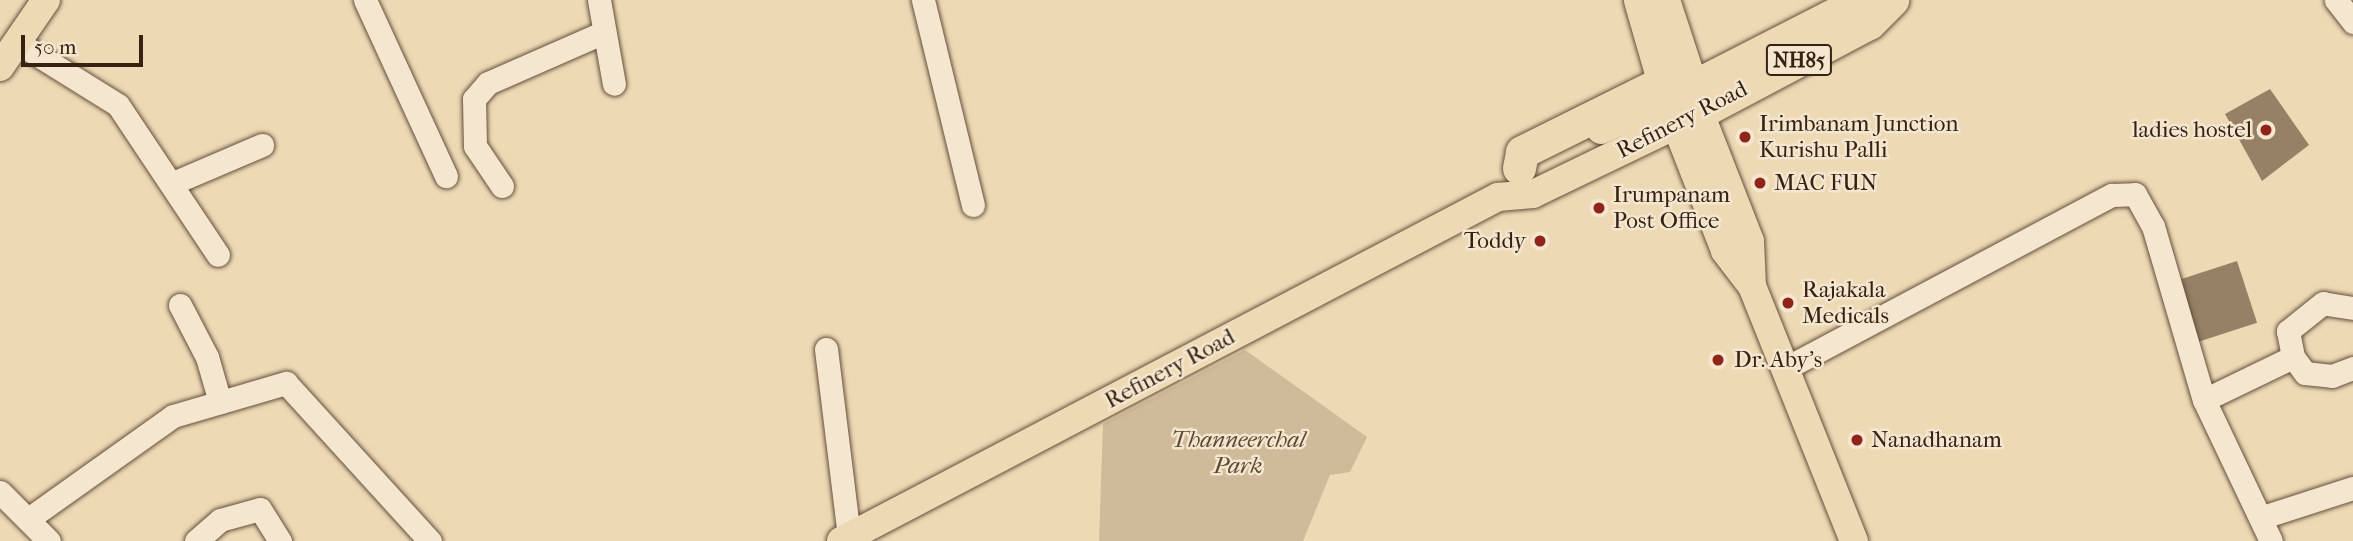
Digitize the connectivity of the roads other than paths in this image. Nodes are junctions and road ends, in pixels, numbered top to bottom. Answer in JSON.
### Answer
{"nodes":[{"id":1,"x":46,"y":0,"type":"edge"},
{"id":2,"x":365,"y":0,"type":"edge"},
{"id":3,"x":599,"y":0,"type":"edge"},
{"id":4,"x":923,"y":0,"type":"edge"},
{"id":5,"x":1640,"y":0,"type":"edge"},
{"id":6,"x":1663,"y":0,"type":"edge"},
{"id":7,"x":1682,"y":0,"type":"edge"},
{"id":8,"x":1862,"y":0,"type":"edge"},
{"id":9,"x":1892,"y":0,"type":"edge"},
{"id":10,"x":2336,"y":0,"type":"edge"},
{"id":11,"x":2353,"y":22,"type":"edge"},
{"id":12,"x":604,"y":32,"type":"junction"},
{"id":13,"x":20,"y":44,"type":"junction"},
{"id":14,"x":0,"y":67,"type":"edge"},
{"id":15,"x":614,"y":84,"type":"dead end"},
{"id":16,"x":1684,"y":106,"type":"junction"},
{"id":17,"x":262,"y":145,"type":"dead end"},
{"id":18,"x":1519,"y":168,"type":"joint"},
{"id":19,"x":446,"y":176,"type":"dead end"},
{"id":20,"x":173,"y":183,"type":"junction"},
{"id":21,"x":502,"y":186,"type":"dead end"},
{"id":22,"x":1499,"y":197,"type":"junction"},
{"id":23,"x":973,"y":205,"type":"dead end"},
{"id":24,"x":218,"y":255,"type":"dead end"},
{"id":25,"x":1752,"y":285,"type":"junction"},
{"id":26,"x":180,"y":305,"type":"dead end"},
{"id":27,"x":2353,"y":308,"type":"edge"},
{"id":28,"x":826,"y":349,"type":"dead end"},
{"id":29,"x":2293,"y":357,"type":"junction"},
{"id":30,"x":1786,"y":368,"type":"junction"},
{"id":31,"x":2352,"y":372,"type":"edge"},
{"id":32,"x":2204,"y":400,"type":"junction"},
{"id":33,"x":220,"y":402,"type":"junction"},
{"id":34,"x":2353,"y":488,"type":"edge"},
{"id":35,"x":0,"y":492,"type":"edge"},
{"id":36,"x":31,"y":517,"type":"junction"},
{"id":37,"x":2263,"y":517,"type":"junction"},
{"id":38,"x":845,"y":539,"type":"edge"},
{"id":39,"x":49,"y":541,"type":"edge"},
{"id":40,"x":196,"y":541,"type":"edge"},
{"id":41,"x":280,"y":541,"type":"edge"},
{"id":42,"x":430,"y":541,"type":"edge"},
{"id":43,"x":1854,"y":541,"type":"edge"},
{"id":44,"x":2271,"y":541,"type":"edge"}],
"edges":[{"from":1,"to":13,"type":"main road"},
{"from":2,"to":19,"type":"street"},
{"from":3,"to":12,"type":"street"},
{"from":4,"to":23,"type":"street"},
{"from":5,"to":16,"type":"highway"},
{"from":6,"to":16,"type":"highway"},
{"from":7,"to":16,"type":"highway"},
{"from":8,"to":16,"type":"highway","name":"Refinery Road","number":"NH85"},
{"from":9,"to":16,"type":"highway","name":"Refinery Road","number":"NH85"},
{"from":10,"to":11,"type":"street"},
{"from":12,"to":15,"type":"street"},
{"from":12,"to":21,"type":"street"},
{"from":13,"to":14,"type":"main road"},
{"from":13,"to":20,"type":"street"},
{"from":16,"to":18,"type":"highway"},
{"from":16,"to":22,"type":"main road","name":"Refinery Road"},
{"from":16,"to":25,"type":"main road"},
{"from":16,"to":25,"type":"main road"},
{"from":17,"to":20,"type":"street"},
{"from":18,"to":22,"type":"main road","name":"Refinery Road"},
{"from":20,"to":24,"type":"street"},
{"from":22,"to":38,"type":"main road","name":"Refinery Road"},
{"from":25,"to":30,"type":"main road"},
{"from":26,"to":33,"type":"street"},
{"from":27,"to":29,"type":"street"},
{"from":28,"to":38,"type":"street"},
{"from":29,"to":31,"type":"street"},
{"from":29,"to":32,"type":"street"},
{"from":30,"to":32,"type":"street"},
{"from":30,"to":43,"type":"main road"},
{"from":32,"to":37,"type":"street"},
{"from":33,"to":36,"type":"street"},
{"from":33,"to":42,"type":"street"},
{"from":34,"to":37,"type":"street"},
{"from":35,"to":36,"type":"street"},
{"from":36,"to":39,"type":"street"},
{"from":37,"to":44,"type":"street"},
{"from":40,"to":41,"type":"street"}]}
